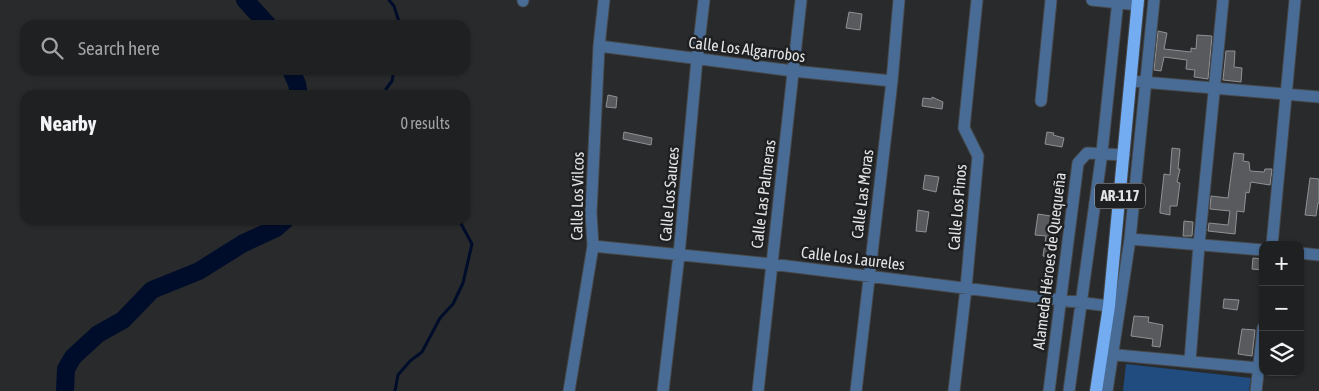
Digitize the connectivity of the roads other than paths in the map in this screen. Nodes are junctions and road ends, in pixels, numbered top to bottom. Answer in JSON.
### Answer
{"nodes":[{"id":1,"x":604,"y":0,"type":"edge"},
{"id":2,"x":704,"y":0,"type":"edge"},
{"id":3,"x":802,"y":0,"type":"edge"},
{"id":4,"x":899,"y":0,"type":"edge"},
{"id":5,"x":977,"y":0,"type":"edge"},
{"id":6,"x":1051,"y":0,"type":"edge"},
{"id":7,"x":1092,"y":0,"type":"edge"},
{"id":8,"x":1154,"y":0,"type":"edge"},
{"id":9,"x":1223,"y":0,"type":"edge"},
{"id":10,"x":1295,"y":0,"type":"edge"},
{"id":11,"x":1118,"y":1,"type":"edge"},
{"id":12,"x":1138,"y":2,"type":"edge"},
{"id":13,"x":599,"y":46,"type":"junction"},
{"id":14,"x":697,"y":59,"type":"junction"},
{"id":15,"x":793,"y":71,"type":"junction"},
{"id":16,"x":892,"y":81,"type":"junction"},
{"id":17,"x":1131,"y":81,"type":"junction"},
{"id":18,"x":1147,"y":81,"type":"junction"},
{"id":19,"x":1214,"y":88,"type":"junction"},
{"id":20,"x":1287,"y":94,"type":"junction"},
{"id":21,"x":1319,"y":97,"type":"edge"},
{"id":22,"x":1041,"y":101,"type":"dead end"},
{"id":23,"x":1102,"y":152,"type":"junction"},
{"id":24,"x":1124,"y":155,"type":"junction"},
{"id":25,"x":1130,"y":239,"type":"junction"},
{"id":26,"x":1272,"y":241,"type":"edge"},
{"id":27,"x":1199,"y":245,"type":"junction"},
{"id":28,"x":593,"y":246,"type":"junction"},
{"id":29,"x":1259,"y":250,"type":"edge"},
{"id":30,"x":1304,"y":253,"type":"edge"},
{"id":31,"x":1319,"y":254,"type":"edge"},
{"id":32,"x":679,"y":255,"type":"junction"},
{"id":33,"x":771,"y":264,"type":"junction"},
{"id":34,"x":869,"y":276,"type":"junction"},
{"id":35,"x":966,"y":288,"type":"junction"},
{"id":36,"x":1060,"y":301,"type":"junction"},
{"id":37,"x":1081,"y":302,"type":"junction"},
{"id":38,"x":1108,"y":306,"type":"junction"},
{"id":39,"x":1263,"y":331,"type":"edge"},
{"id":40,"x":1107,"y":354,"type":"junction"},
{"id":41,"x":1190,"y":361,"type":"junction"},
{"id":42,"x":1258,"y":368,"type":"junction"},
{"id":43,"x":569,"y":391,"type":"edge"},
{"id":44,"x":663,"y":391,"type":"edge"},
{"id":45,"x":758,"y":391,"type":"edge"},
{"id":46,"x":856,"y":391,"type":"edge"},
{"id":47,"x":954,"y":391,"type":"edge"},
{"id":48,"x":1050,"y":391,"type":"edge"},
{"id":49,"x":1069,"y":391,"type":"edge"},
{"id":50,"x":1096,"y":391,"type":"edge"},
{"id":51,"x":1107,"y":391,"type":"edge"},
{"id":52,"x":1256,"y":391,"type":"edge"}],
"edges":[{"from":1,"to":13,"type":"street","name":"Calle Los Vilcos"},
{"from":2,"to":14,"type":"street","name":"Calle Los Sauces"},
{"from":3,"to":15,"type":"street","name":"Calle Las Palmeras"},
{"from":4,"to":16,"type":"street","name":"Calle Las Moras"},
{"from":5,"to":35,"type":"street","name":"Calle Los Pinos"},
{"from":6,"to":22,"type":"street"},
{"from":7,"to":11,"type":"street"},
{"from":8,"to":18,"type":"street"},
{"from":9,"to":19,"type":"street"},
{"from":10,"to":20,"type":"street"},
{"from":11,"to":12,"type":"street"},
{"from":11,"to":23,"type":"street"},
{"from":12,"to":17,"type":"main road","number":"AR-117"},
{"from":13,"to":14,"type":"street","name":"Calle Los Algarrobos"},
{"from":13,"to":28,"type":"street","name":"Calle Los Vilcos"},
{"from":14,"to":15,"type":"street","name":"Calle Los Algarrobos"},
{"from":14,"to":32,"type":"street","name":"Calle Los Sauces"},
{"from":15,"to":16,"type":"street","name":"Calle Los Algarrobos"},
{"from":15,"to":33,"type":"street","name":"Calle Las Palmeras"},
{"from":16,"to":34,"type":"street","name":"Calle Las Moras"},
{"from":17,"to":18,"type":"street"},
{"from":17,"to":24,"type":"main road","number":"AR-117"},
{"from":18,"to":19,"type":"street"},
{"from":18,"to":25,"type":"street"},
{"from":19,"to":20,"type":"street"},
{"from":19,"to":27,"type":"street"},
{"from":20,"to":21,"type":"street"},
{"from":20,"to":26,"type":"street"},
{"from":23,"to":24,"type":"street","name":"Alameda Héroes de Quequeña"},
{"from":23,"to":36,"type":"street","name":"Alameda Héroes de Quequeña"},
{"from":23,"to":37,"type":"street"},
{"from":24,"to":38,"type":"main road","number":"AR-117"},
{"from":25,"to":27,"type":"street"},
{"from":25,"to":40,"type":"street"},
{"from":27,"to":29,"type":"street"},
{"from":27,"to":41,"type":"street"},
{"from":28,"to":32,"type":"street","name":"Calle Los Laureles"},
{"from":28,"to":43,"type":"street","name":"Calle Los Vilcos"},
{"from":30,"to":31,"type":"street"},
{"from":32,"to":33,"type":"street","name":"Calle Los Laureles"},
{"from":32,"to":44,"type":"street","name":"Calle Los Sauces"},
{"from":33,"to":34,"type":"street","name":"Calle Los Laureles"},
{"from":33,"to":45,"type":"street","name":"Calle Las Palmeras"},
{"from":34,"to":35,"type":"street","name":"Calle Los Laureles"},
{"from":34,"to":46,"type":"street","name":"Calle Las Moras"},
{"from":35,"to":36,"type":"street","name":"Calle Los Laureles"},
{"from":35,"to":47,"type":"street","name":"Calle Los Pinos"},
{"from":36,"to":37,"type":"street","name":"Calle Los Laureles"},
{"from":36,"to":48,"type":"street","name":"Alameda Héroes de Quequeña"},
{"from":37,"to":38,"type":"street","name":"Calle Los Laureles"},
{"from":37,"to":49,"type":"street"},
{"from":38,"to":40,"type":"main road","number":"AR-117"},
{"from":39,"to":42,"type":"street"},
{"from":40,"to":41,"type":"street"},
{"from":40,"to":50,"type":"main road","number":"AR-117"},
{"from":40,"to":51,"type":"street"},
{"from":41,"to":42,"type":"street"},
{"from":42,"to":52,"type":"street"}]}
